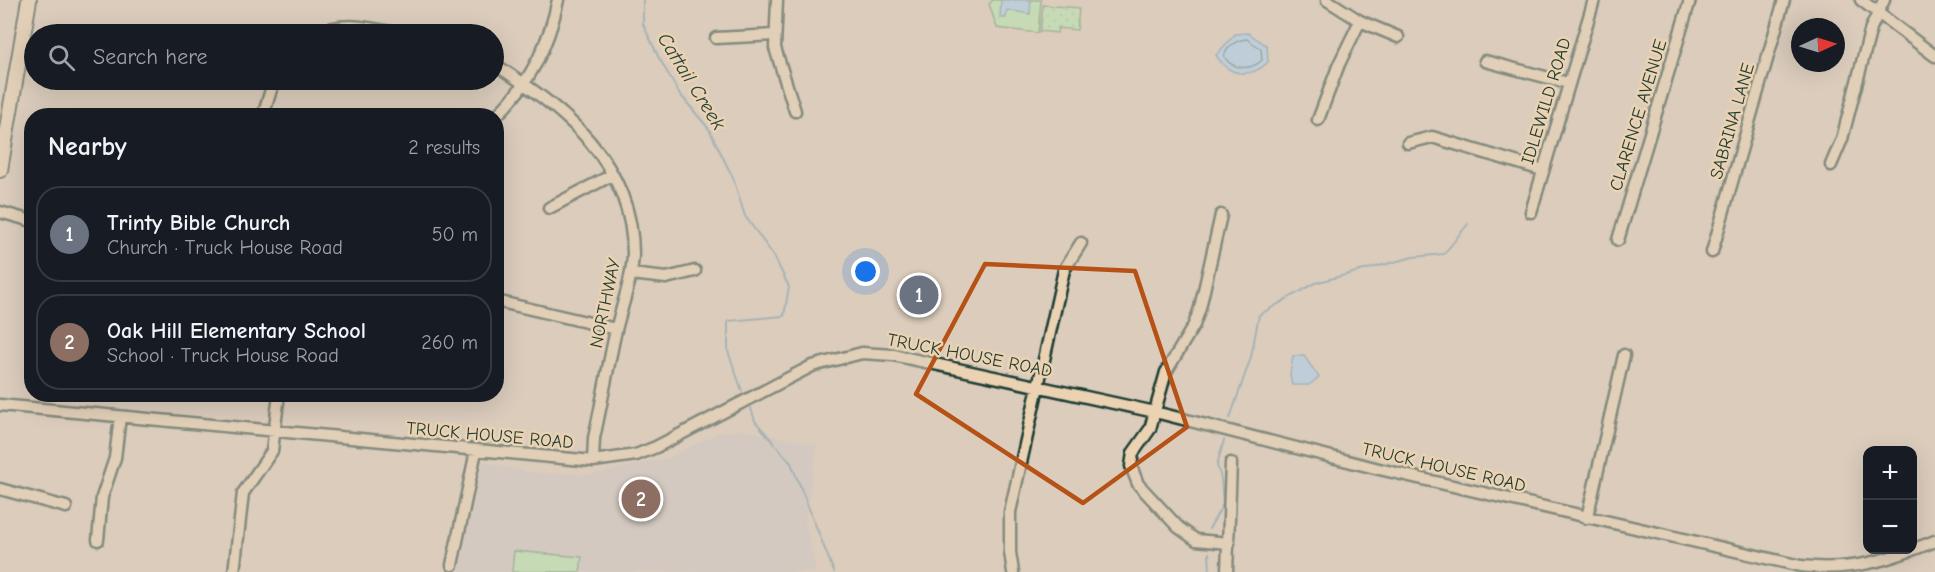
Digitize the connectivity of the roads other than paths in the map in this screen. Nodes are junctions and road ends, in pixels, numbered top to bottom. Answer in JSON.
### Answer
{"nodes":[{"id":1,"x":29,"y":0,"type":"edge"},
{"id":2,"x":558,"y":0,"type":"edge"},
{"id":3,"x":777,"y":0,"type":"edge"},
{"id":4,"x":1327,"y":0,"type":"edge"},
{"id":5,"x":1594,"y":0,"type":"edge"},
{"id":6,"x":1690,"y":0,"type":"edge"},
{"id":7,"x":1784,"y":0,"type":"edge"},
{"id":8,"x":1861,"y":0,"type":"edge"},
{"id":9,"x":1884,"y":0,"type":"edge"},
{"id":10,"x":1879,"y":14,"type":"junction"},
{"id":11,"x":1360,"y":21,"type":"junction"},
{"id":12,"x":25,"y":24,"type":"edge"},
{"id":13,"x":24,"y":29,"type":"edge"},
{"id":14,"x":774,"y":35,"type":"junction"},
{"id":15,"x":1398,"y":37,"type":"dead end"},
{"id":16,"x":716,"y":38,"type":"dead end"},
{"id":17,"x":1935,"y":56,"type":"edge"},
{"id":18,"x":1485,"y":61,"type":"dead end"},
{"id":19,"x":504,"y":71,"type":"edge"},
{"id":20,"x":1568,"y":83,"type":"junction"},
{"id":21,"x":523,"y":85,"type":"junction"},
{"id":22,"x":271,"y":90,"type":"edge"},
{"id":23,"x":265,"y":108,"type":"edge"},
{"id":24,"x":503,"y":108,"type":"edge"},
{"id":25,"x":795,"y":111,"type":"dead end"},
{"id":26,"x":1318,"y":120,"type":"dead end"},
{"id":27,"x":1408,"y":143,"type":"dead end"},
{"id":28,"x":1832,"y":165,"type":"dead end"},
{"id":29,"x":0,"y":170,"type":"edge"},
{"id":30,"x":1542,"y":170,"type":"junction"},
{"id":31,"x":612,"y":175,"type":"junction"},
{"id":32,"x":549,"y":208,"type":"dead end"},
{"id":33,"x":0,"y":212,"type":"edge"},
{"id":34,"x":1531,"y":212,"type":"dead end"},
{"id":35,"x":1221,"y":215,"type":"dead end"},
{"id":36,"x":24,"y":219,"type":"edge"},
{"id":37,"x":1618,"y":240,"type":"dead end"},
{"id":38,"x":1081,"y":243,"type":"dead end"},
{"id":39,"x":1712,"y":252,"type":"dead end"},
{"id":40,"x":695,"y":271,"type":"dead end"},
{"id":41,"x":631,"y":274,"type":"junction"},
{"id":42,"x":504,"y":303,"type":"edge"},
{"id":43,"x":616,"y":329,"type":"junction"},
{"id":44,"x":1624,"y":355,"type":"dead end"},
{"id":45,"x":1039,"y":386,"type":"junction"},
{"id":46,"x":278,"y":402,"type":"edge"},
{"id":47,"x":0,"y":405,"type":"edge"},
{"id":48,"x":1155,"y":412,"type":"junction"},
{"id":49,"x":120,"y":417,"type":"junction"},
{"id":50,"x":276,"y":432,"type":"junction"},
{"id":51,"x":476,"y":451,"type":"junction"},
{"id":52,"x":593,"y":461,"type":"junction"},
{"id":53,"x":1231,"y":463,"type":"dead end"},
{"id":54,"x":0,"y":489,"type":"edge"},
{"id":55,"x":66,"y":507,"type":"dead end"},
{"id":56,"x":1587,"y":518,"type":"junction"},
{"id":57,"x":98,"y":540,"type":"dead end"},
{"id":58,"x":1935,"y":541,"type":"edge"},
{"id":59,"x":1229,"y":543,"type":"junction"},
{"id":60,"x":452,"y":565,"type":"dead end"},
{"id":61,"x":1815,"y":570,"type":"edge"},
{"id":62,"x":234,"y":572,"type":"edge"},
{"id":63,"x":1013,"y":572,"type":"edge"},
{"id":64,"x":1227,"y":572,"type":"edge"}],
"edges":[{"from":1,"to":12,"type":"main road"},
{"from":2,"to":21,"type":"street"},
{"from":3,"to":14,"type":"street"},
{"from":4,"to":11,"type":"street"},
{"from":5,"to":20,"type":"street","name":"IDLEWILD ROAD"},
{"from":6,"to":37,"type":"street","name":"CLARENCE AVENUE"},
{"from":7,"to":39,"type":"street","name":"SABRINA LANE"},
{"from":8,"to":10,"type":"street"},
{"from":9,"to":10,"type":"street"},
{"from":10,"to":17,"type":"street"},
{"from":10,"to":28,"type":"street"},
{"from":11,"to":15,"type":"street"},
{"from":11,"to":26,"type":"street"},
{"from":13,"to":29,"type":"main road"},
{"from":14,"to":16,"type":"street"},
{"from":14,"to":25,"type":"street"},
{"from":18,"to":20,"type":"street"},
{"from":19,"to":21,"type":"street","name":"NORTHWAY"},
{"from":20,"to":30,"type":"street","name":"IDLEWILD ROAD"},
{"from":21,"to":24,"type":"street"},
{"from":21,"to":31,"type":"street","name":"NORTHWAY"},
{"from":22,"to":23,"type":"street"},
{"from":27,"to":30,"type":"street"},
{"from":30,"to":34,"type":"street","name":"IDLEWILD ROAD"},
{"from":31,"to":32,"type":"street"},
{"from":31,"to":41,"type":"street","name":"NORTHWAY"},
{"from":33,"to":36,"type":"street"},
{"from":35,"to":48,"type":"street"},
{"from":38,"to":45,"type":"street"},
{"from":40,"to":41,"type":"street"},
{"from":41,"to":43,"type":"street","name":"NORTHWAY"},
{"from":42,"to":43,"type":"street"},
{"from":43,"to":52,"type":"street","name":"NORTHWAY"},
{"from":44,"to":56,"type":"street"},
{"from":45,"to":48,"type":"street","name":"TRUCK HOUSE ROAD"},
{"from":45,"to":52,"type":"street","name":"TRUCK HOUSE ROAD"},
{"from":45,"to":63,"type":"street"},
{"from":46,"to":50,"type":"street"},
{"from":47,"to":49,"type":"street","name":"TRUCK HOUSE ROAD"},
{"from":48,"to":56,"type":"street","name":"TRUCK HOUSE ROAD"},
{"from":48,"to":59,"type":"street"},
{"from":49,"to":50,"type":"street","name":"TRUCK HOUSE ROAD"},
{"from":49,"to":57,"type":"street"},
{"from":50,"to":51,"type":"street","name":"TRUCK HOUSE ROAD"},
{"from":50,"to":62,"type":"street"},
{"from":51,"to":52,"type":"street","name":"TRUCK HOUSE ROAD"},
{"from":51,"to":60,"type":"street"},
{"from":53,"to":59,"type":"street"},
{"from":54,"to":55,"type":"street"},
{"from":56,"to":61,"type":"street","name":"TRUCK HOUSE ROAD"},
{"from":58,"to":61,"type":"street","name":"TRUCK HOUSE ROAD"},
{"from":59,"to":64,"type":"street"}]}
